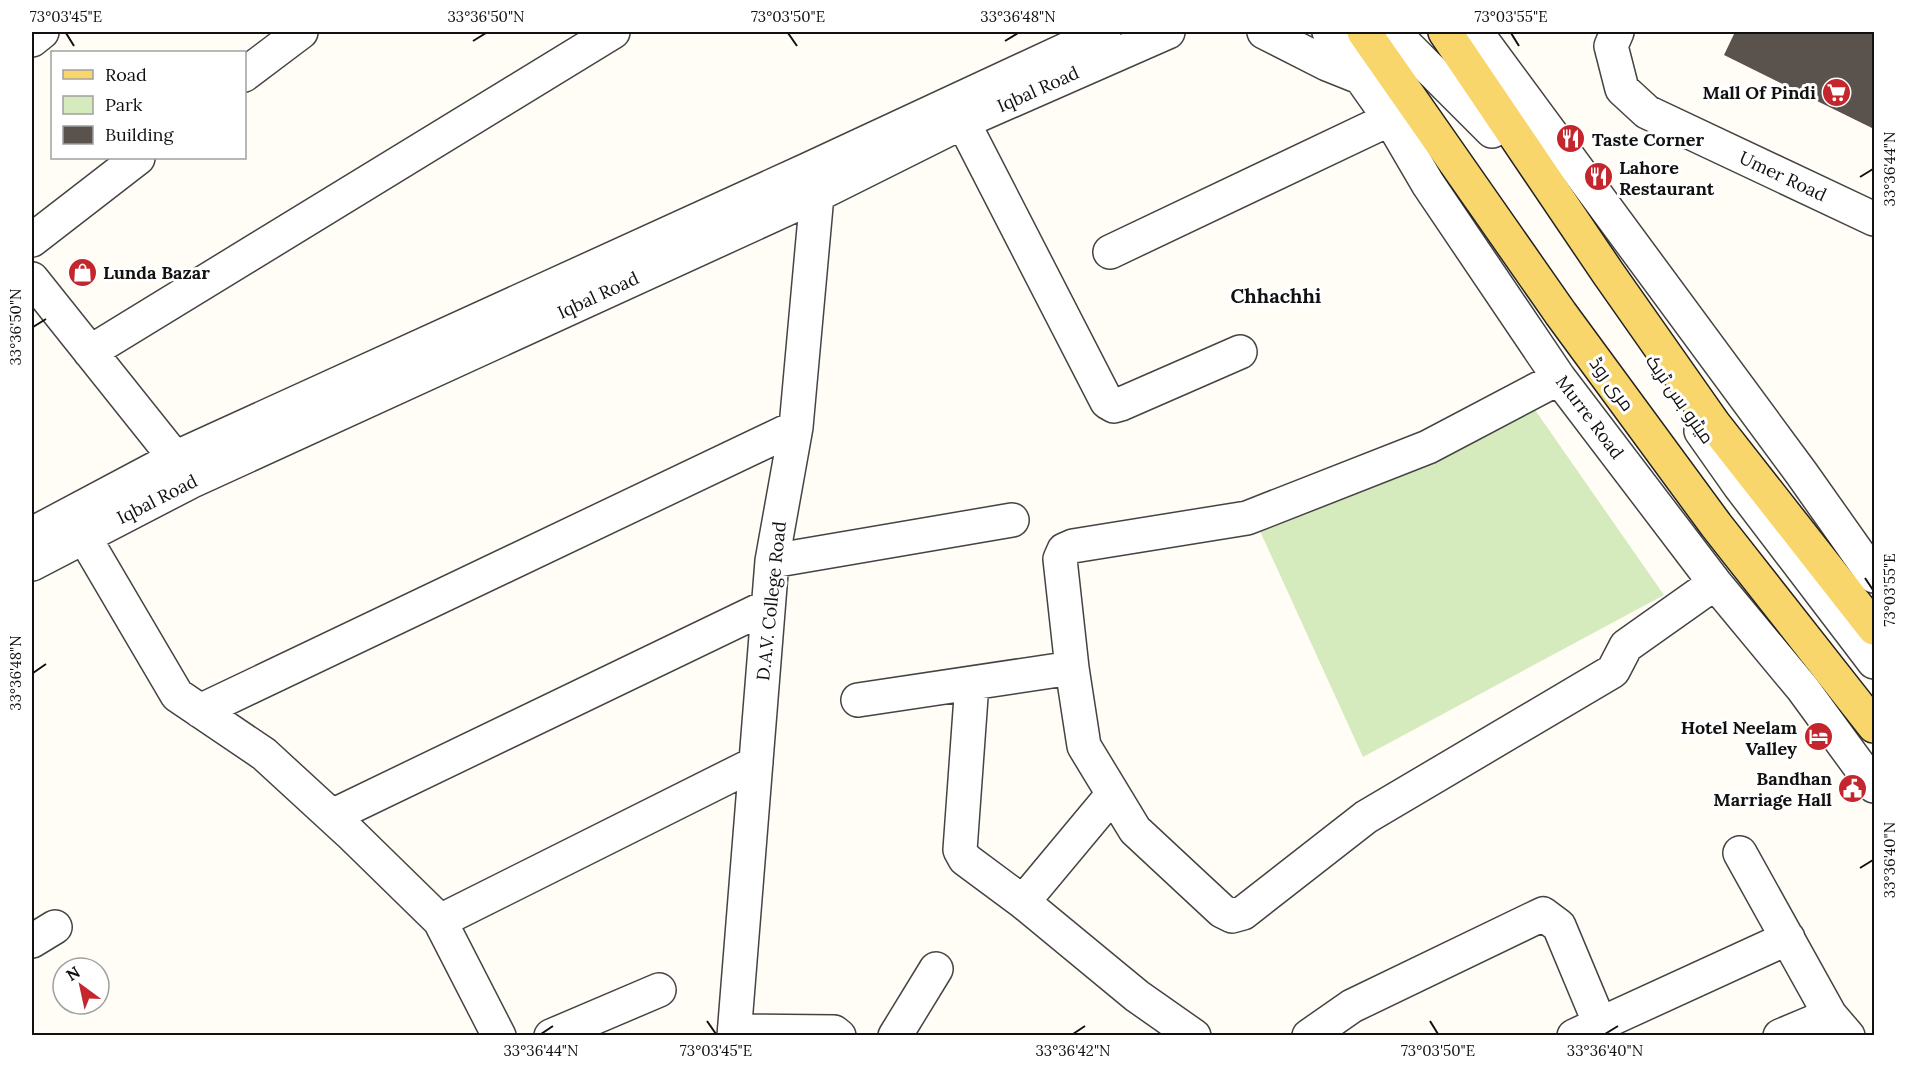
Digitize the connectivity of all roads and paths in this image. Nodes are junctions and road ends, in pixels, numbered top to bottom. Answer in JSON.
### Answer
{"nodes":[{"id":1,"x":42,"y":32,"type":"edge"},
{"id":2,"x":300,"y":32,"type":"edge"},
{"id":3,"x":613,"y":32,"type":"edge"},
{"id":4,"x":1104,"y":32,"type":"edge"},
{"id":5,"x":1168,"y":32,"type":"edge"},
{"id":6,"x":1264,"y":32,"type":"edge"},
{"id":7,"x":1329,"y":32,"type":"edge"},
{"id":8,"x":1364,"y":32,"type":"edge"},
{"id":9,"x":1392,"y":32,"type":"edge"},
{"id":10,"x":1444,"y":32,"type":"edge"},
{"id":11,"x":1476,"y":32,"type":"edge"},
{"id":12,"x":1487,"y":32,"type":"edge"},
{"id":13,"x":1617,"y":32,"type":"edge"},
{"id":14,"x":32,"y":40,"type":"edge"},
{"id":15,"x":1500,"y":63,"type":"junction"},
{"id":16,"x":246,"y":73,"type":"edge"},
{"id":17,"x":1362,"y":78,"type":"junction"},
{"id":18,"x":1390,"y":119,"type":"junction"},
{"id":19,"x":963,"y":122,"type":"junction"},
{"id":20,"x":1492,"y":130,"type":"junction"},
{"id":21,"x":137,"y":159,"type":"edge"},
{"id":22,"x":812,"y":183,"type":"junction"},
{"id":23,"x":1875,"y":219,"type":"edge"},
{"id":24,"x":32,"y":240,"type":"edge"},
{"id":25,"x":1110,"y":252,"type":"dead end"},
{"id":26,"x":32,"y":279,"type":"edge"},
{"id":27,"x":90,"y":352,"type":"junction"},
{"id":28,"x":1240,"y":352,"type":"dead end"},
{"id":29,"x":1559,"y":378,"type":"junction"},
{"id":30,"x":796,"y":427,"type":"junction"},
{"id":31,"x":175,"y":458,"type":"junction"},
{"id":32,"x":1012,"y":520,"type":"dead end"},
{"id":33,"x":77,"y":525,"type":"junction"},
{"id":34,"x":32,"y":534,"type":"edge"},
{"id":35,"x":772,"y":561,"type":"junction"},
{"id":36,"x":32,"y":564,"type":"edge"},
{"id":37,"x":1875,"y":576,"type":"edge"},
{"id":38,"x":1715,"y":583,"type":"junction"},
{"id":39,"x":768,"y":606,"type":"junction"},
{"id":40,"x":1875,"y":628,"type":"edge"},
{"id":41,"x":1875,"y":663,"type":"edge"},
{"id":42,"x":1072,"y":668,"type":"junction"},
{"id":43,"x":972,"y":683,"type":"junction"},
{"id":44,"x":858,"y":700,"type":"dead end"},
{"id":45,"x":200,"y":711,"type":"junction"},
{"id":46,"x":1875,"y":726,"type":"edge"},
{"id":47,"x":756,"y":763,"type":"junction"},
{"id":48,"x":1875,"y":786,"type":"edge"},
{"id":49,"x":1113,"y":794,"type":"junction"},
{"id":50,"x":332,"y":816,"type":"junction"},
{"id":51,"x":1740,"y":853,"type":"dead end"},
{"id":52,"x":1023,"y":902,"type":"junction"},
{"id":53,"x":440,"y":921,"type":"junction"},
{"id":54,"x":1788,"y":938,"type":"junction"},
{"id":55,"x":936,"y":969,"type":"dead end"},
{"id":56,"x":659,"y":990,"type":"dead end"},
{"id":57,"x":1839,"y":1025,"type":"edge"},
{"id":58,"x":1587,"y":1030,"type":"edge"},
{"id":59,"x":734,"y":1033,"type":"edge"},
{"id":60,"x":499,"y":1035,"type":"edge"},
{"id":61,"x":551,"y":1035,"type":"edge"},
{"id":62,"x":839,"y":1035,"type":"edge"},
{"id":63,"x":895,"y":1035,"type":"edge"},
{"id":64,"x":1194,"y":1035,"type":"edge"},
{"id":65,"x":1308,"y":1035,"type":"edge"},
{"id":66,"x":1780,"y":1035,"type":"edge"}],
"edges":[{"from":1,"to":14,"type":"street"},
{"from":2,"to":16,"type":"street"},
{"from":3,"to":27,"type":"street"},
{"from":4,"to":22,"type":"street","name":"Iqbal Road"},
{"from":5,"to":19,"type":"street","name":"Iqbal Road"},
{"from":6,"to":17,"type":"street"},
{"from":7,"to":17,"type":"street","name":"Murre Road"},
{"from":8,"to":46,"type":"main road","name":"مری روڈ"},
{"from":9,"to":20,"type":"street","name":"میٹرو بس ٹریک"},
{"from":10,"to":20,"type":"street","name":"میٹرو بس ٹریک"},
{"from":10,"to":40,"type":"main road"},
{"from":11,"to":15,"type":"street"},
{"from":12,"to":15,"type":"street"},
{"from":13,"to":23,"type":"street","name":"Umer Road"},
{"from":15,"to":37,"type":"street"},
{"from":17,"to":18,"type":"street","name":"Murre Road"},
{"from":18,"to":25,"type":"street"},
{"from":18,"to":29,"type":"street","name":"Murre Road"},
{"from":19,"to":22,"type":"street","name":"Iqbal Road"},
{"from":19,"to":28,"type":"street"},
{"from":20,"to":41,"type":"street","name":"میٹرو بس ٹریک"},
{"from":21,"to":24,"type":"street"},
{"from":22,"to":30,"type":"street","name":"D.A.V. College Road"},
{"from":22,"to":31,"type":"street","name":"Iqbal Road"},
{"from":22,"to":33,"type":"street","name":"Iqbal Road"},
{"from":26,"to":27,"type":"street"},
{"from":27,"to":31,"type":"street"},
{"from":29,"to":38,"type":"street","name":"Murre Road"},
{"from":29,"to":42,"type":"street"},
{"from":30,"to":35,"type":"street","name":"D.A.V. College Road"},
{"from":30,"to":45,"type":"street"},
{"from":31,"to":33,"type":"street","name":"Iqbal Road"},
{"from":32,"to":35,"type":"street"},
{"from":33,"to":34,"type":"street","name":"Iqbal Road"},
{"from":33,"to":36,"type":"street","name":"Iqbal Road"},
{"from":33,"to":45,"type":"street"},
{"from":35,"to":39,"type":"street","name":"D.A.V. College Road"},
{"from":38,"to":48,"type":"street","name":"Murre Road"},
{"from":38,"to":49,"type":"street"},
{"from":39,"to":47,"type":"street","name":"D.A.V. College Road"},
{"from":39,"to":50,"type":"street"},
{"from":42,"to":43,"type":"street"},
{"from":42,"to":49,"type":"street"},
{"from":43,"to":44,"type":"street"},
{"from":43,"to":52,"type":"street"},
{"from":45,"to":50,"type":"street"},
{"from":47,"to":53,"type":"street"},
{"from":47,"to":59,"type":"street","name":"D.A.V. College Road"},
{"from":49,"to":52,"type":"street"},
{"from":50,"to":53,"type":"street"},
{"from":51,"to":54,"type":"street"},
{"from":52,"to":64,"type":"street"},
{"from":53,"to":60,"type":"street"},
{"from":54,"to":57,"type":"street"},
{"from":54,"to":58,"type":"street"},
{"from":55,"to":63,"type":"street"},
{"from":56,"to":61,"type":"street"},
{"from":57,"to":66,"type":"street"},
{"from":58,"to":65,"type":"street"},
{"from":59,"to":62,"type":"street"}]}
